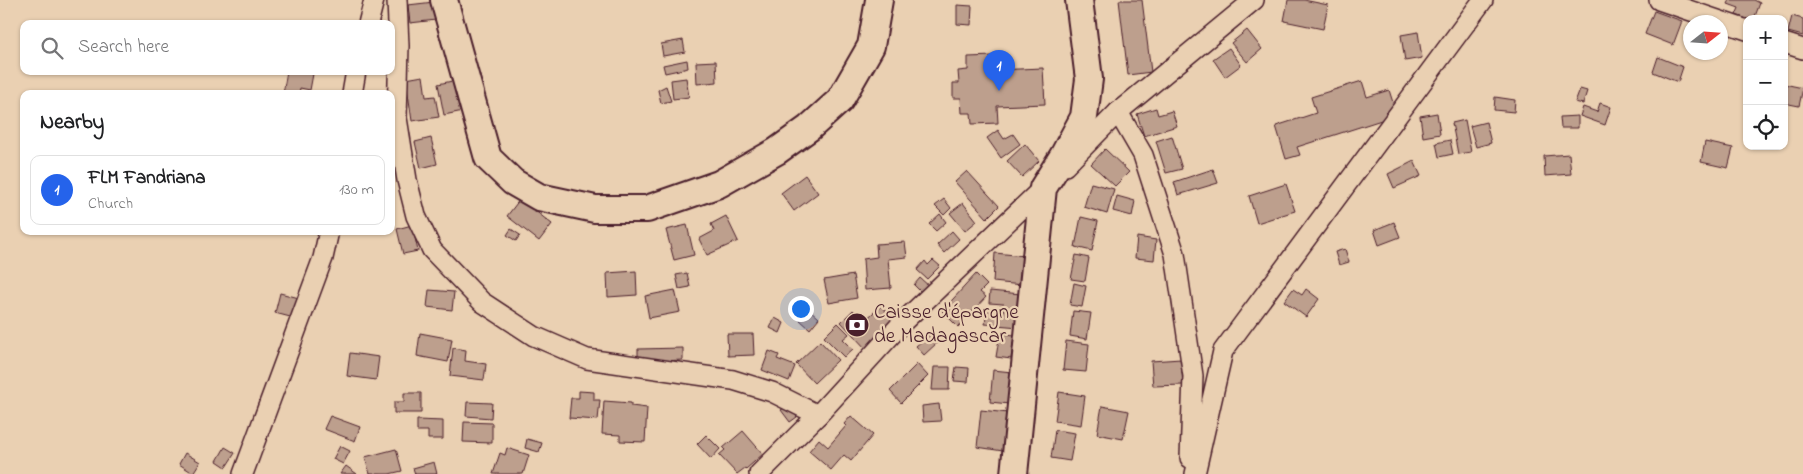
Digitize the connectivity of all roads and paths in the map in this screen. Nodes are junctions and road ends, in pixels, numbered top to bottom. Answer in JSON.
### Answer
{"nodes":[{"id":1,"x":374,"y":0,"type":"edge"},
{"id":2,"x":397,"y":0,"type":"edge"},
{"id":3,"x":444,"y":0,"type":"edge"},
{"id":4,"x":879,"y":0,"type":"edge"},
{"id":5,"x":1079,"y":0,"type":"edge"},
{"id":6,"x":1254,"y":0,"type":"edge"},
{"id":7,"x":1483,"y":0,"type":"edge"},
{"id":8,"x":1659,"y":0,"type":"edge"},
{"id":9,"x":369,"y":20,"type":"edge"},
{"id":10,"x":1743,"y":29,"type":"edge"},
{"id":11,"x":1788,"y":44,"type":"edge"},
{"id":12,"x":1802,"y":49,"type":"edge"},
{"id":13,"x":355,"y":75,"type":"edge"},
{"id":14,"x":353,"y":90,"type":"edge"},
{"id":15,"x":1118,"y":112,"type":"junction"},
{"id":16,"x":1043,"y":188,"type":"junction"},
{"id":17,"x":329,"y":235,"type":"edge"},
{"id":18,"x":818,"y":415,"type":"junction"},
{"id":19,"x":244,"y":474,"type":"edge"},
{"id":20,"x":759,"y":474,"type":"edge"},
{"id":21,"x":1014,"y":474,"type":"edge"},
{"id":22,"x":1189,"y":474,"type":"edge"},
{"id":23,"x":1195,"y":474,"type":"edge"}],
"edges":[{"from":1,"to":9,"type":"street"},
{"from":2,"to":18,"type":"street"},
{"from":3,"to":4,"type":"main road"},
{"from":5,"to":16,"type":"main road"},
{"from":6,"to":15,"type":"street"},
{"from":7,"to":23,"type":"street"},
{"from":8,"to":10,"type":"street"},
{"from":11,"to":12,"type":"street"},
{"from":13,"to":14,"type":"street"},
{"from":15,"to":16,"type":"street"},
{"from":15,"to":22,"type":"street"},
{"from":16,"to":18,"type":"street"},
{"from":16,"to":21,"type":"main road"},
{"from":17,"to":19,"type":"street"},
{"from":18,"to":20,"type":"street"}]}
